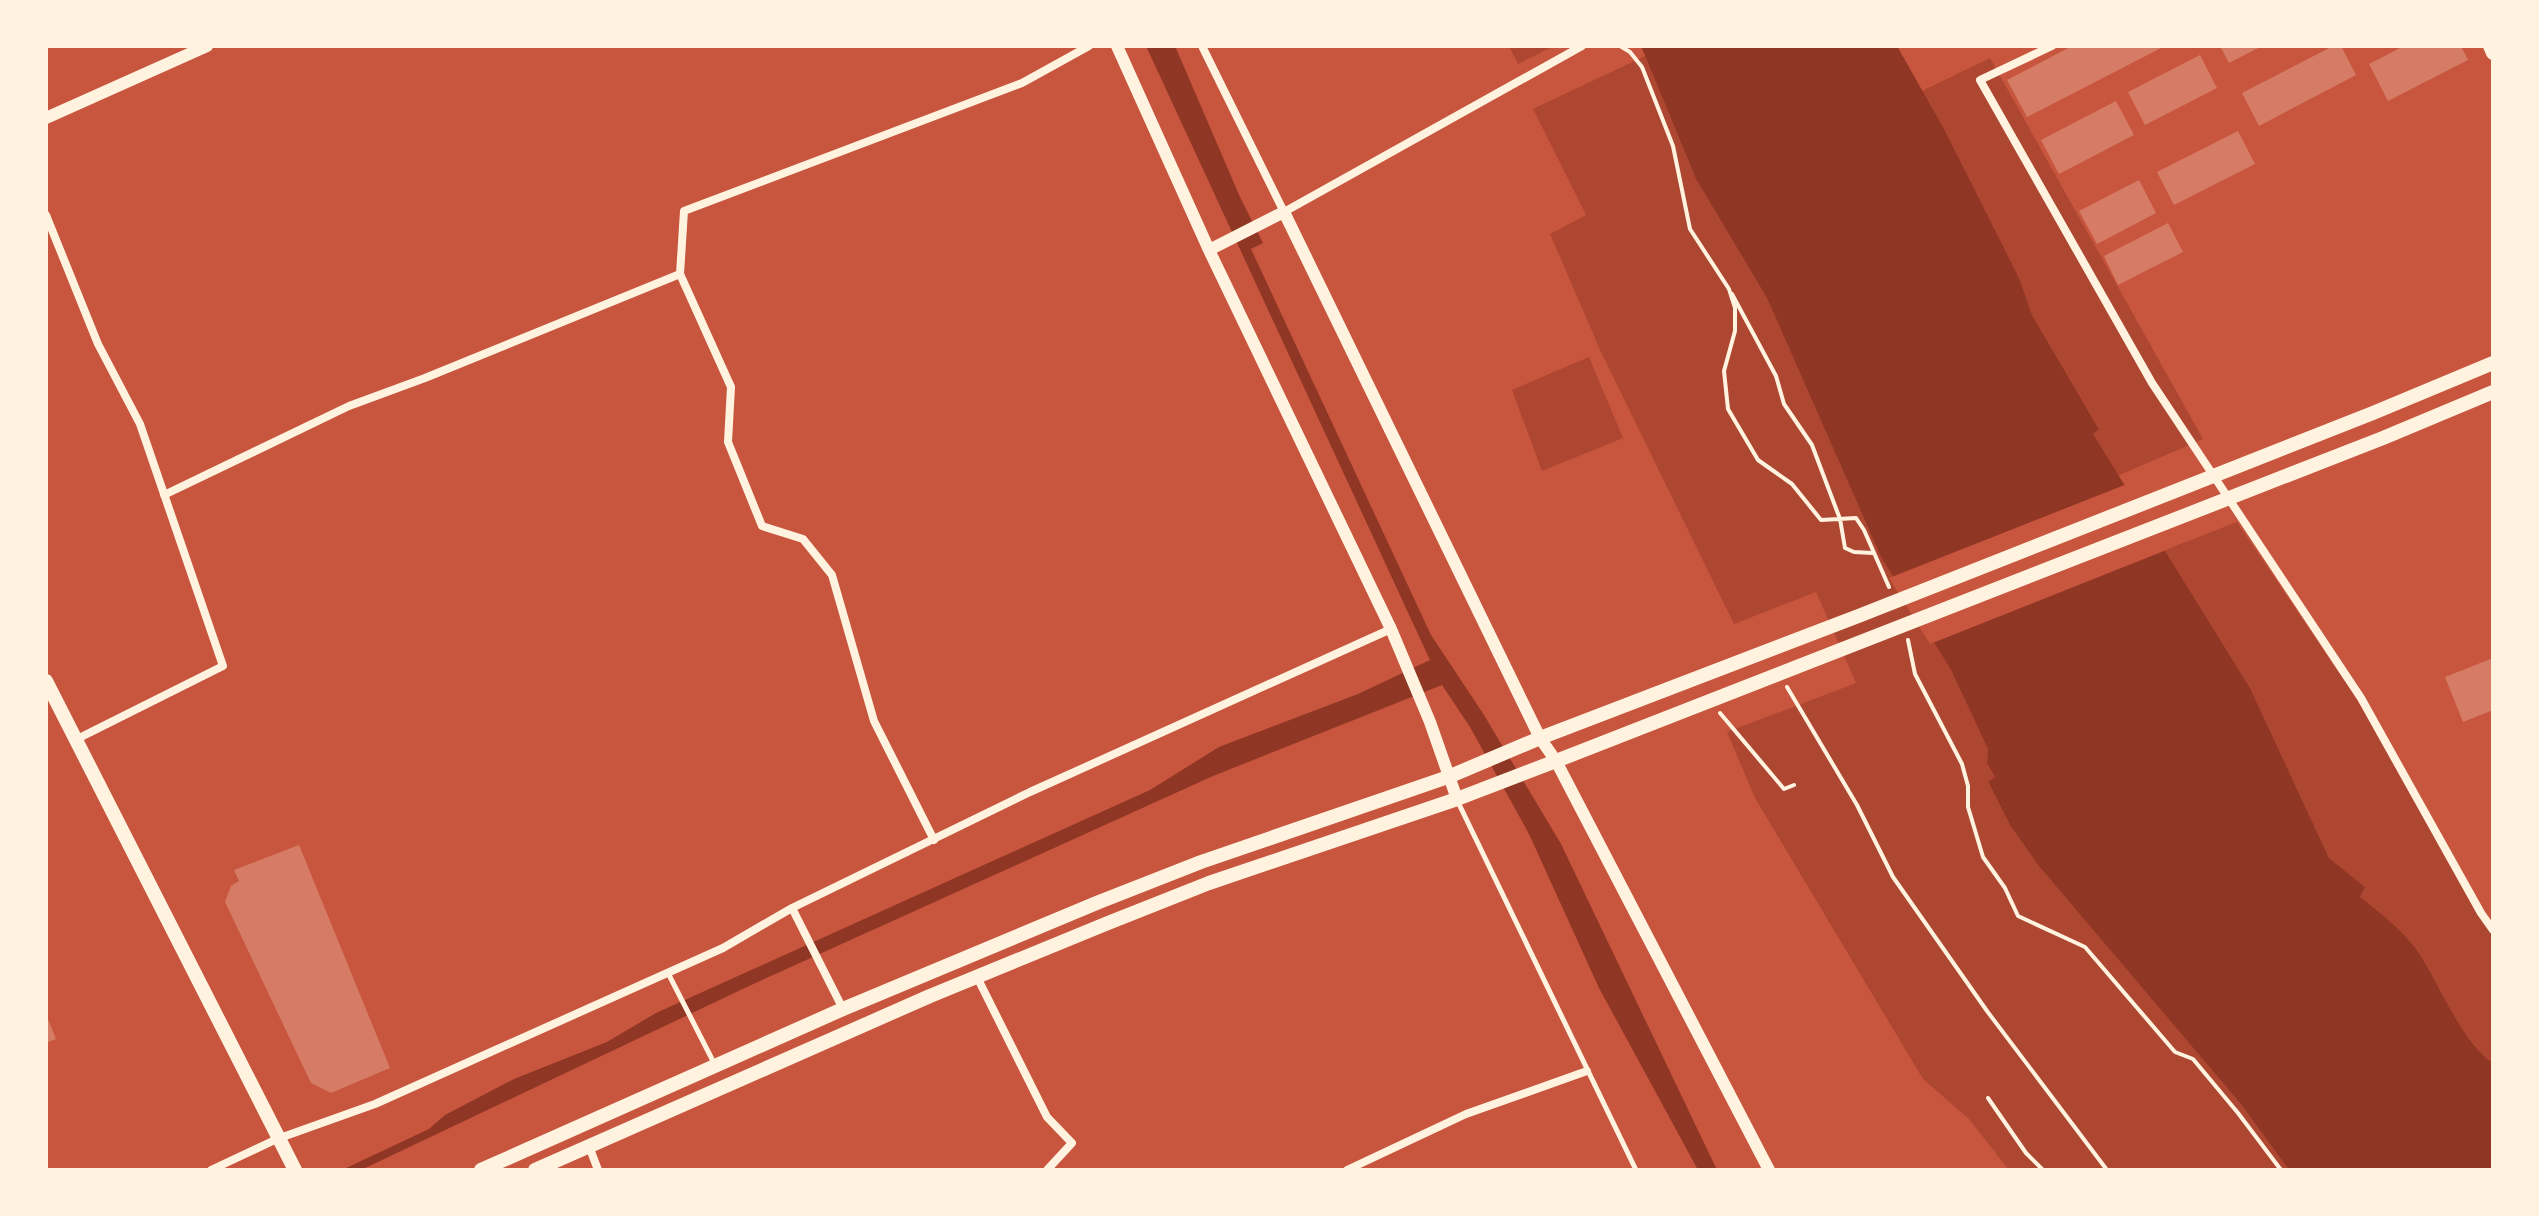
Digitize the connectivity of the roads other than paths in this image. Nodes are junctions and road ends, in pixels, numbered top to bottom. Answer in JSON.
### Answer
{"nodes":[{"id":1,"x":207,"y":46,"type":"edge"},
{"id":2,"x":1089,"y":46,"type":"edge"},
{"id":3,"x":1117,"y":46,"type":"edge"},
{"id":4,"x":1202,"y":46,"type":"edge"},
{"id":5,"x":1582,"y":46,"type":"edge"},
{"id":6,"x":2052,"y":46,"type":"edge"},
{"id":7,"x":2490,"y":46,"type":"edge"},
{"id":8,"x":2493,"y":53,"type":"edge"},
{"id":9,"x":46,"y":118,"type":"edge"},
{"id":10,"x":1284,"y":212,"type":"junction"},
{"id":11,"x":46,"y":215,"type":"edge"},
{"id":12,"x":1214,"y":247,"type":"junction"},
{"id":13,"x":680,"y":274,"type":"junction"},
{"id":14,"x":2493,"y":363,"type":"edge"},
{"id":15,"x":2493,"y":392,"type":"edge"},
{"id":16,"x":164,"y":495,"type":"junction"},
{"id":17,"x":1391,"y":629,"type":"junction"},
{"id":18,"x":46,"y":681,"type":"edge"},
{"id":19,"x":1540,"y":738,"type":"junction"},
{"id":20,"x":75,"y":740,"type":"junction"},
{"id":21,"x":1556,"y":761,"type":"junction"},
{"id":22,"x":1448,"y":777,"type":"junction"},
{"id":23,"x":1457,"y":799,"type":"junction"},
{"id":24,"x":934,"y":840,"type":"junction"},
{"id":25,"x":792,"y":908,"type":"junction"},
{"id":26,"x":2493,"y":930,"type":"edge"},
{"id":27,"x":668,"y":973,"type":"junction"},
{"id":28,"x":977,"y":977,"type":"junction"},
{"id":29,"x":843,"y":1009,"type":"junction"},
{"id":30,"x":716,"y":1067,"type":"junction"},
{"id":31,"x":1587,"y":1071,"type":"junction"},
{"id":32,"x":277,"y":1139,"type":"junction"},
{"id":33,"x":589,"y":1146,"type":"junction"},
{"id":34,"x":211,"y":1170,"type":"edge"},
{"id":35,"x":295,"y":1170,"type":"edge"},
{"id":36,"x":481,"y":1170,"type":"edge"},
{"id":37,"x":535,"y":1170,"type":"edge"},
{"id":38,"x":598,"y":1170,"type":"edge"},
{"id":39,"x":1047,"y":1170,"type":"edge"},
{"id":40,"x":1347,"y":1170,"type":"edge"},
{"id":41,"x":1636,"y":1170,"type":"edge"},
{"id":42,"x":1769,"y":1170,"type":"edge"}],
"edges":[{"from":1,"to":9,"type":"street"},
{"from":2,"to":13,"type":"street"},
{"from":3,"to":12,"type":"street"},
{"from":4,"to":10,"type":"street"},
{"from":5,"to":10,"type":"street"},
{"from":6,"to":26,"type":"street"},
{"from":7,"to":8,"type":"main road"},
{"from":10,"to":12,"type":"street"},
{"from":10,"to":19,"type":"street"},
{"from":11,"to":16,"type":"street"},
{"from":12,"to":17,"type":"street"},
{"from":13,"to":16,"type":"street"},
{"from":13,"to":24,"type":"street"},
{"from":14,"to":19,"type":"main road"},
{"from":15,"to":21,"type":"main road"},
{"from":16,"to":20,"type":"street"},
{"from":17,"to":22,"type":"street"},
{"from":17,"to":24,"type":"street"},
{"from":18,"to":20,"type":"main road"},
{"from":19,"to":21,"type":"street"},
{"from":19,"to":22,"type":"main road"},
{"from":20,"to":32,"type":"main road"},
{"from":21,"to":23,"type":"main road"},
{"from":21,"to":42,"type":"street"},
{"from":22,"to":23,"type":"street"},
{"from":22,"to":29,"type":"main road"},
{"from":23,"to":28,"type":"main road"},
{"from":23,"to":31,"type":"lane"},
{"from":24,"to":25,"type":"street"},
{"from":25,"to":27,"type":"street"},
{"from":25,"to":29,"type":"street"},
{"from":27,"to":30,"type":"lane"},
{"from":27,"to":32,"type":"street"},
{"from":28,"to":33,"type":"main road"},
{"from":28,"to":39,"type":"street"},
{"from":29,"to":30,"type":"main road"},
{"from":30,"to":36,"type":"main road"},
{"from":31,"to":40,"type":"street"},
{"from":31,"to":41,"type":"lane"},
{"from":32,"to":34,"type":"street"},
{"from":32,"to":35,"type":"main road"},
{"from":33,"to":37,"type":"main road"},
{"from":33,"to":38,"type":"street"}]}
